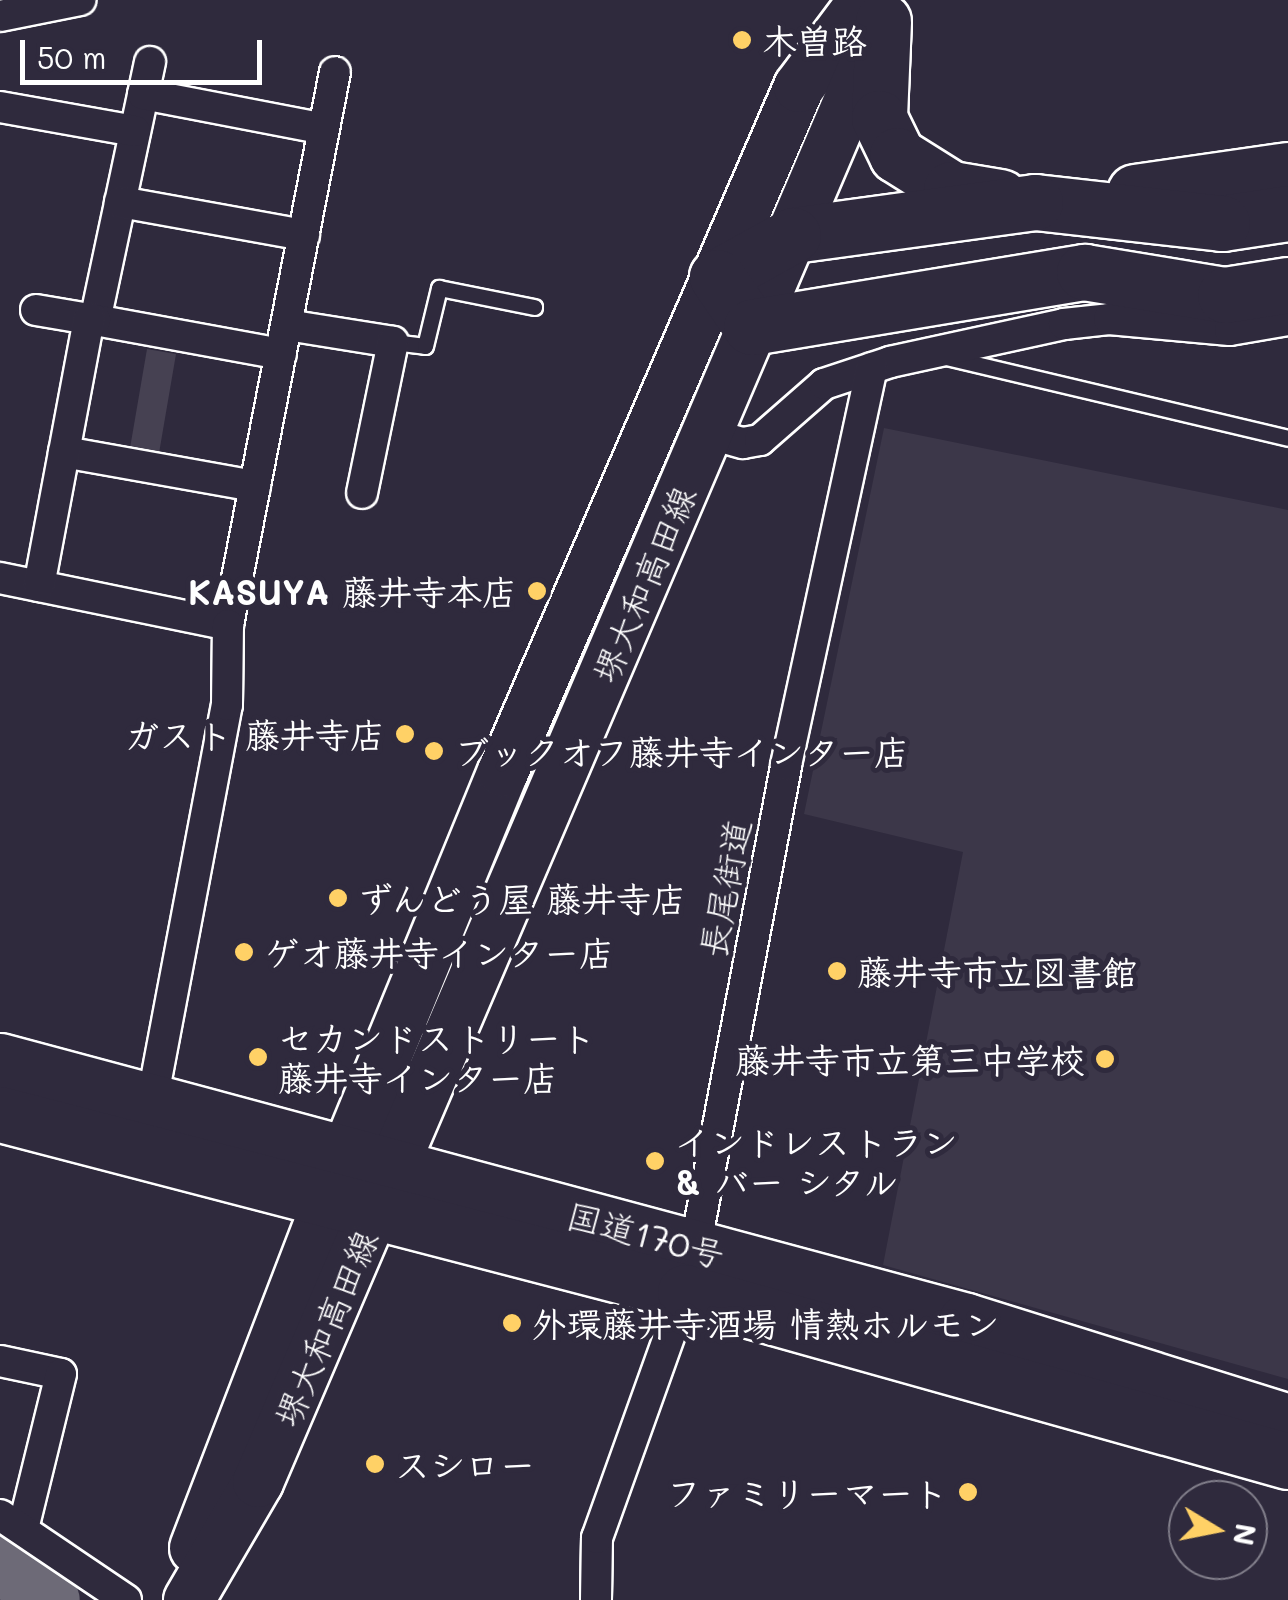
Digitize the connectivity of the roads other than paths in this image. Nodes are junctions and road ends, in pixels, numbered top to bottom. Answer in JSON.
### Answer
{"nodes":[{"id":1,"x":80,"y":0,"type":"edge"},
{"id":2,"x":879,"y":7,"type":"edge"},
{"id":3,"x":0,"y":16,"type":"edge"},
{"id":4,"x":150,"y":62,"type":"dead end"},
{"id":5,"x":336,"y":72,"type":"dead end"},
{"id":6,"x":143,"y":94,"type":"junction"},
{"id":7,"x":0,"y":107,"type":"edge"},
{"id":8,"x":324,"y":129,"type":"junction"},
{"id":9,"x":135,"y":131,"type":"junction"},
{"id":10,"x":1288,"y":170,"type":"edge"},
{"id":11,"x":120,"y":202,"type":"junction"},
{"id":12,"x":1035,"y":202,"type":"junction"},
{"id":13,"x":1288,"y":213,"type":"edge"},
{"id":14,"x":304,"y":235,"type":"junction"},
{"id":15,"x":793,"y":235,"type":"junction"},
{"id":16,"x":1288,"y":260,"type":"edge"},
{"id":17,"x":717,"y":277,"type":"junction"},
{"id":18,"x":1288,"y":285,"type":"edge"},
{"id":19,"x":1152,"y":287,"type":"junction"},
{"id":20,"x":534,"y":307,"type":"dead end"},
{"id":21,"x":36,"y":310,"type":"dead end"},
{"id":22,"x":92,"y":319,"type":"junction"},
{"id":23,"x":1288,"y":320,"type":"edge"},
{"id":24,"x":751,"y":327,"type":"junction"},
{"id":25,"x":284,"y":340,"type":"junction"},
{"id":26,"x":393,"y":342,"type":"junction"},
{"id":27,"x":930,"y":353,"type":"junction"},
{"id":28,"x":872,"y":368,"type":"junction"},
{"id":29,"x":707,"y":432,"type":"junction"},
{"id":30,"x":1288,"y":438,"type":"edge"},
{"id":31,"x":64,"y":452,"type":"junction"},
{"id":32,"x":255,"y":486,"type":"junction"},
{"id":33,"x":362,"y":493,"type":"dead end"},
{"id":34,"x":0,"y":578,"type":"edge"},
{"id":35,"x":39,"y":586,"type":"junction"},
{"id":36,"x":228,"y":626,"type":"junction"},
{"id":37,"x":0,"y":1061,"type":"edge"},
{"id":38,"x":152,"y":1101,"type":"junction"},
{"id":39,"x":0,"y":1114,"type":"edge"},
{"id":40,"x":361,"y":1183,"type":"junction"},
{"id":41,"x":690,"y":1270,"type":"junction"},
{"id":42,"x":0,"y":1360,"type":"edge"},
{"id":43,"x":1288,"y":1422,"type":"edge"},
{"id":44,"x":1288,"y":1461,"type":"edge"},
{"id":45,"x":11,"y":1522,"type":"edge"},
{"id":46,"x":126,"y":1600,"type":"edge"},
{"id":47,"x":181,"y":1600,"type":"edge"},
{"id":48,"x":189,"y":1600,"type":"edge"},
{"id":49,"x":596,"y":1600,"type":"edge"}],
"edges":[{"from":1,"to":3,"type":"street"},
{"from":2,"to":12,"type":"highway"},
{"from":2,"to":15,"type":"main road","name":"堺大和高田線"},
{"from":2,"to":17,"type":"main road","name":"堺大和高田線"},
{"from":4,"to":6,"type":"street"},
{"from":5,"to":8,"type":"street"},
{"from":6,"to":8,"type":"street"},
{"from":6,"to":9,"type":"street"},
{"from":7,"to":9,"type":"street"},
{"from":8,"to":14,"type":"street"},
{"from":9,"to":11,"type":"street"},
{"from":10,"to":12,"type":"highway"},
{"from":11,"to":14,"type":"street"},
{"from":11,"to":22,"type":"street"},
{"from":12,"to":13,"type":"highway"},
{"from":12,"to":15,"type":"highway"},
{"from":14,"to":25,"type":"street"},
{"from":15,"to":17,"type":"highway"},
{"from":15,"to":24,"type":"main road","name":"堺大和高田線"},
{"from":16,"to":19,"type":"highway"},
{"from":17,"to":24,"type":"highway"},
{"from":17,"to":40,"type":"main road","name":"堺大和高田線"},
{"from":18,"to":19,"type":"highway"},
{"from":19,"to":24,"type":"highway"},
{"from":20,"to":26,"type":"lane"},
{"from":21,"to":22,"type":"street"},
{"from":22,"to":25,"type":"street"},
{"from":22,"to":31,"type":"street"},
{"from":23,"to":27,"type":"street"},
{"from":24,"to":29,"type":"main road","name":"堺大和高田線"},
{"from":25,"to":26,"type":"street"},
{"from":25,"to":32,"type":"street"},
{"from":26,"to":33,"type":"street"},
{"from":27,"to":28,"type":"street"},
{"from":27,"to":30,"type":"lane"},
{"from":28,"to":29,"type":"street"},
{"from":28,"to":41,"type":"street","name":"長尾街道"},
{"from":29,"to":40,"type":"main road","name":"堺大和高田線"},
{"from":31,"to":32,"type":"street"},
{"from":31,"to":35,"type":"street"},
{"from":32,"to":36,"type":"street"},
{"from":34,"to":35,"type":"street"},
{"from":35,"to":36,"type":"street"},
{"from":36,"to":38,"type":"street"},
{"from":37,"to":38,"type":"highway","name":"国道170号"},
{"from":38,"to":40,"type":"highway","name":"国道170号"},
{"from":39,"to":40,"type":"highway","name":"国道170号"},
{"from":40,"to":41,"type":"highway","name":"国道170号"},
{"from":40,"to":47,"type":"main road","name":"堺大和高田線"},
{"from":40,"to":48,"type":"main road","name":"堺大和高田線"},
{"from":41,"to":43,"type":"highway","name":"国道170号"},
{"from":41,"to":44,"type":"highway","name":"国道170号"},
{"from":41,"to":49,"type":"street","name":"長尾街道"},
{"from":42,"to":45,"type":"street"},
{"from":45,"to":46,"type":"street"}]}
